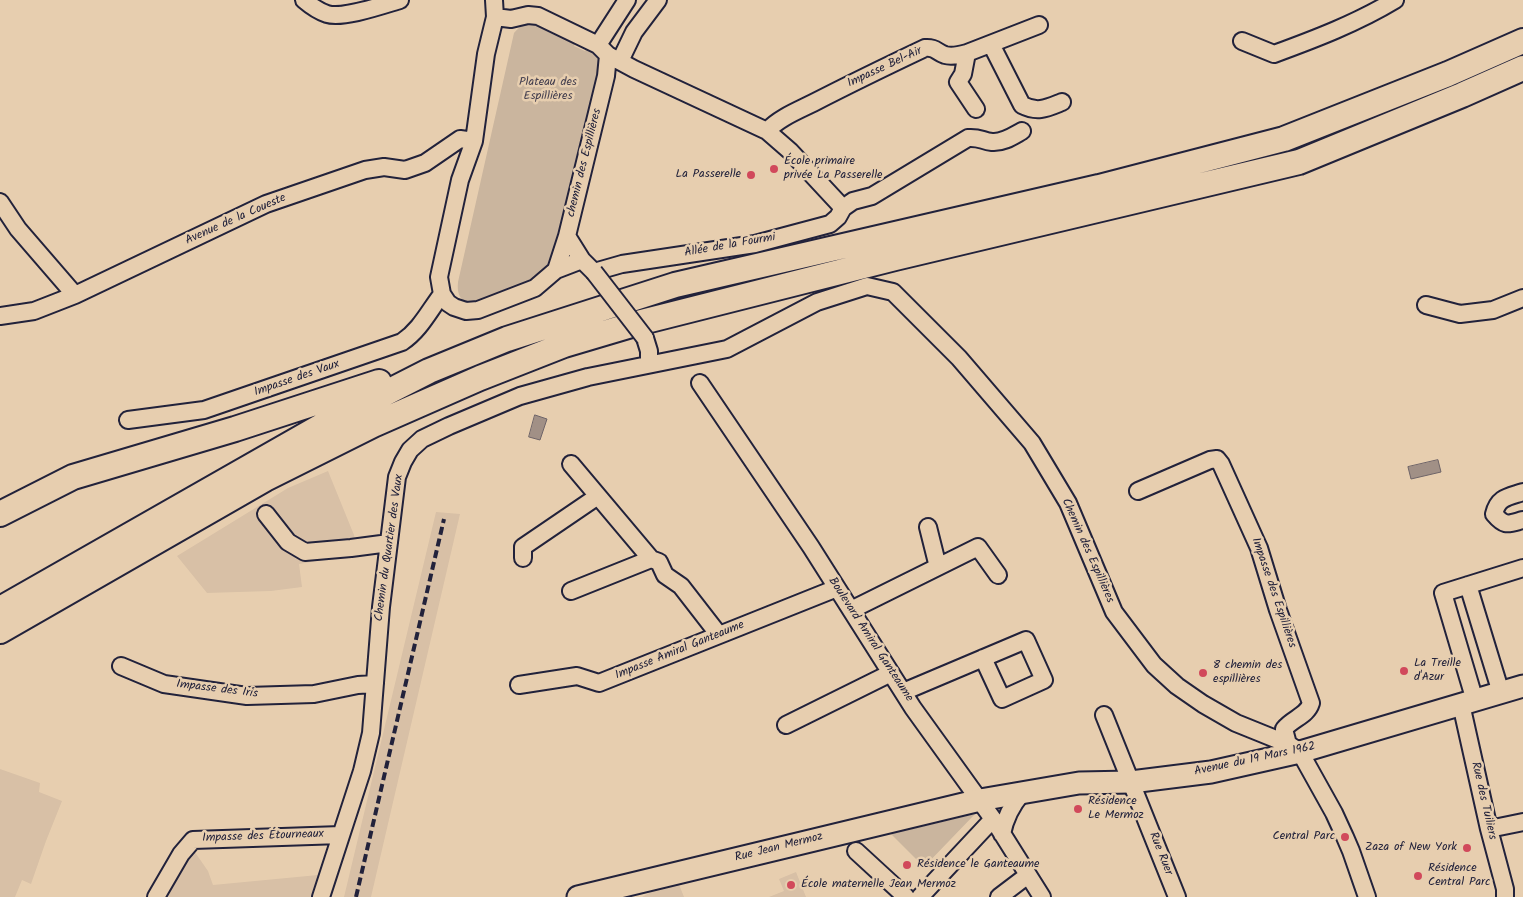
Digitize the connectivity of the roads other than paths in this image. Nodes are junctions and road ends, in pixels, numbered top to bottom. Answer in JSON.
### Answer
{"nodes":[{"id":1,"x":304,"y":0,"type":"edge"},
{"id":2,"x":400,"y":0,"type":"edge"},
{"id":3,"x":494,"y":0,"type":"edge"},
{"id":4,"x":627,"y":0,"type":"edge"},
{"id":5,"x":658,"y":0,"type":"edge"},
{"id":6,"x":1394,"y":0,"type":"edge"},
{"id":7,"x":495,"y":17,"type":"junction"},
{"id":8,"x":1039,"y":25,"type":"dead end"},
{"id":9,"x":1242,"y":41,"type":"dead end"},
{"id":10,"x":1523,"y":41,"type":"edge"},
{"id":11,"x":991,"y":44,"type":"junction"},
{"id":12,"x":967,"y":53,"type":"junction"},
{"id":13,"x":615,"y":58,"type":"junction"},
{"id":14,"x":1523,"y":68,"type":"edge"},
{"id":15,"x":604,"y":87,"type":"junction"},
{"id":16,"x":1062,"y":102,"type":"dead end"},
{"id":17,"x":976,"y":110,"type":"dead end"},
{"id":18,"x":767,"y":131,"type":"junction"},
{"id":19,"x":1022,"y":131,"type":"dead end"},
{"id":20,"x":474,"y":141,"type":"junction"},
{"id":21,"x":0,"y":202,"type":"edge"},
{"id":22,"x":843,"y":208,"type":"junction"},
{"id":23,"x":567,"y":236,"type":"junction"},
{"id":24,"x":582,"y":260,"type":"junction"},
{"id":25,"x":556,"y":270,"type":"junction"},
{"id":26,"x":594,"y":272,"type":"junction"},
{"id":27,"x":442,"y":294,"type":"junction"},
{"id":28,"x":75,"y":295,"type":"junction"},
{"id":29,"x":1523,"y":298,"type":"edge"},
{"id":30,"x":1426,"y":305,"type":"dead end"},
{"id":31,"x":0,"y":316,"type":"edge"},
{"id":32,"x":635,"y":330,"type":"junction"},
{"id":33,"x":649,"y":364,"type":"junction"},
{"id":34,"x":429,"y":371,"type":"junction"},
{"id":35,"x":700,"y":383,"type":"dead end"},
{"id":36,"x":128,"y":420,"type":"dead end"},
{"id":37,"x":571,"y":464,"type":"dead end"},
{"id":38,"x":1138,"y":491,"type":"dead end"},
{"id":39,"x":1523,"y":492,"type":"edge"},
{"id":40,"x":598,"y":496,"type":"junction"},
{"id":41,"x":0,"y":514,"type":"edge"},
{"id":42,"x":266,"y":514,"type":"dead end"},
{"id":43,"x":1523,"y":520,"type":"edge"},
{"id":44,"x":928,"y":526,"type":"dead end"},
{"id":45,"x":389,"y":543,"type":"junction"},
{"id":46,"x":523,"y":558,"type":"dead end"},
{"id":47,"x":651,"y":559,"type":"junction"},
{"id":48,"x":938,"y":567,"type":"junction"},
{"id":49,"x":1523,"y":568,"type":"edge"},
{"id":50,"x":998,"y":575,"type":"dead end"},
{"id":51,"x":1468,"y":585,"type":"junction"},
{"id":52,"x":837,"y":588,"type":"junction"},
{"id":53,"x":571,"y":591,"type":"dead end"},
{"id":54,"x":0,"y":608,"type":"edge"},
{"id":55,"x":39,"y":610,"type":"junction"},
{"id":56,"x":851,"y":610,"type":"junction"},
{"id":57,"x":0,"y":631,"type":"edge"},
{"id":58,"x":719,"y":635,"type":"junction"},
{"id":59,"x":0,"y":644,"type":"edge"},
{"id":60,"x":983,"y":658,"type":"dead end"},
{"id":61,"x":121,"y":666,"type":"dead end"},
{"id":62,"x":891,"y":673,"type":"junction"},
{"id":63,"x":375,"y":684,"type":"junction"},
{"id":64,"x":520,"y":685,"type":"dead end"},
{"id":65,"x":1523,"y":686,"type":"edge"},
{"id":66,"x":904,"y":692,"type":"junction"},
{"id":67,"x":1501,"y":693,"type":"junction"},
{"id":68,"x":1468,"y":703,"type":"junction"},
{"id":69,"x":1104,"y":715,"type":"dead end"},
{"id":70,"x":786,"y":725,"type":"dead end"},
{"id":71,"x":1294,"y":748,"type":"junction"},
{"id":72,"x":1131,"y":782,"type":"junction"},
{"id":73,"x":1022,"y":793,"type":"junction"},
{"id":74,"x":980,"y":800,"type":"junction"},
{"id":75,"x":993,"y":819,"type":"junction"},
{"id":76,"x":1523,"y":822,"type":"edge"},
{"id":77,"x":1489,"y":829,"type":"junction"},
{"id":78,"x":1002,"y":834,"type":"junction"},
{"id":79,"x":341,"y":835,"type":"junction"},
{"id":80,"x":856,"y":851,"type":"dead end"},
{"id":81,"x":1028,"y":875,"type":"junction"},
{"id":82,"x":591,"y":896,"type":"edge"},
{"id":83,"x":156,"y":897,"type":"edge"},
{"id":84,"x":321,"y":897,"type":"edge"},
{"id":85,"x":906,"y":897,"type":"edge"},
{"id":86,"x":920,"y":897,"type":"edge"},
{"id":87,"x":999,"y":897,"type":"edge"},
{"id":88,"x":1042,"y":897,"type":"edge"},
{"id":89,"x":1177,"y":897,"type":"edge"},
{"id":90,"x":1367,"y":897,"type":"edge"},
{"id":91,"x":1505,"y":897,"type":"edge"}],
"edges":[{"from":1,"to":2,"type":"street"},
{"from":3,"to":7,"type":"street"},
{"from":4,"to":13,"type":"street"},
{"from":5,"to":13,"type":"street"},
{"from":6,"to":9,"type":"street"},
{"from":7,"to":13,"type":"street"},
{"from":7,"to":20,"type":"street"},
{"from":8,"to":11,"type":"street","name":"Impasse Bel-Air"},
{"from":10,"to":34,"type":"highway"},
{"from":11,"to":12,"type":"street","name":"Impasse Bel-Air"},
{"from":11,"to":16,"type":"street"},
{"from":12,"to":17,"type":"street"},
{"from":12,"to":18,"type":"street","name":"Impasse Bel-Air"},
{"from":13,"to":15,"type":"street","name":"chemin des Espillières"},
{"from":13,"to":15,"type":"street"},
{"from":13,"to":18,"type":"street"},
{"from":14,"to":32,"type":"highway"},
{"from":15,"to":23,"type":"street","name":"chemin des Espillières"},
{"from":18,"to":22,"type":"street"},
{"from":19,"to":22,"type":"street"},
{"from":20,"to":27,"type":"street"},
{"from":20,"to":28,"type":"street","name":"Avenue de la Coueste"},
{"from":21,"to":28,"type":"street"},
{"from":22,"to":26,"type":"street","name":"Allée de la Fourmi"},
{"from":23,"to":24,"type":"street"},
{"from":23,"to":25,"type":"street","name":"chemin des Espillières"},
{"from":24,"to":25,"type":"street"},
{"from":24,"to":26,"type":"street"},
{"from":25,"to":27,"type":"street"},
{"from":26,"to":32,"type":"street","bridge":true},
{"from":27,"to":36,"type":"street","name":"Impasse des Vaux"},
{"from":28,"to":31,"type":"street","name":"Avenue de la Coueste"},
{"from":29,"to":30,"type":"street"},
{"from":32,"to":33,"type":"street"},
{"from":32,"to":55,"type":"highway"},
{"from":33,"to":45,"type":"street","name":"Chemin du Quartier des Vaux"},
{"from":33,"to":71,"type":"street","name":"Chemin des Espillières"},
{"from":34,"to":41,"type":"highway"},
{"from":34,"to":54,"type":"highway"},
{"from":35,"to":52,"type":"street","name":"Boulevard Amiral Ganteaume"},
{"from":37,"to":40,"type":"street"},
{"from":38,"to":71,"type":"street","name":"Impasse des Espillières"},
{"from":39,"to":43,"type":"street"},
{"from":40,"to":46,"type":"street"},
{"from":40,"to":47,"type":"street"},
{"from":42,"to":45,"type":"street"},
{"from":44,"to":48,"type":"street"},
{"from":45,"to":63,"type":"street","name":"Chemin du Quartier des Vaux"},
{"from":47,"to":53,"type":"street"},
{"from":47,"to":58,"type":"street"},
{"from":48,"to":50,"type":"street"},
{"from":48,"to":56,"type":"street"},
{"from":49,"to":51,"type":"street"},
{"from":51,"to":67,"type":"street"},
{"from":51,"to":68,"type":"street"},
{"from":52,"to":56,"type":"street","name":"Boulevard Amiral Ganteaume"},
{"from":52,"to":58,"type":"street","name":"Impasse Amiral Ganteaume"},
{"from":55,"to":57,"type":"highway"},
{"from":55,"to":59,"type":"highway"},
{"from":56,"to":62,"type":"street","name":"Boulevard Amiral Ganteaume"},
{"from":58,"to":64,"type":"street","name":"Impasse Amiral Ganteaume"},
{"from":60,"to":66,"type":"street"},
{"from":61,"to":63,"type":"street","name":"Impasse des Iris"},
{"from":62,"to":66,"type":"street","name":"Boulevard Amiral Ganteaume"},
{"from":62,"to":70,"type":"street"},
{"from":63,"to":79,"type":"street","name":"Chemin du Quartier des Vaux"},
{"from":65,"to":67,"type":"main road","name":"Avenue du 19 Mars 1962"},
{"from":66,"to":74,"type":"street","name":"Boulevard Amiral Ganteaume"},
{"from":67,"to":68,"type":"main road","name":"Avenue du 19 Mars 1962"},
{"from":68,"to":71,"type":"main road","name":"Avenue du 19 Mars 1962"},
{"from":68,"to":77,"type":"street","name":"Rue des Tuiliers"},
{"from":69,"to":72,"type":"street","name":"Rue Ruer"},
{"from":71,"to":72,"type":"main road","name":"Avenue du 19 Mars 1962"},
{"from":71,"to":90,"type":"street"},
{"from":72,"to":73,"type":"main road","name":"Avenue du 19 Mars 1962"},
{"from":72,"to":89,"type":"street","name":"Rue Ruer"},
{"from":73,"to":74,"type":"main road","name":"Avenue du 19 Mars 1962"},
{"from":73,"to":78,"type":"street"},
{"from":74,"to":75,"type":"street","name":"Boulevard Amiral Ganteaume"},
{"from":74,"to":82,"type":"main road","name":"Rue Jean Mermoz"},
{"from":75,"to":78,"type":"street","name":"Boulevard Amiral Ganteaume"},
{"from":75,"to":86,"type":"street"},
{"from":76,"to":77,"type":"street"},
{"from":77,"to":91,"type":"street","name":"Rue des Tuiliers"},
{"from":78,"to":81,"type":"street","name":"Boulevard Amiral Ganteaume"},
{"from":79,"to":83,"type":"street","name":"Impasse des Étourneaux"},
{"from":79,"to":84,"type":"street","name":"Chemin du Quartier des Vaux"},
{"from":80,"to":85,"type":"street"},
{"from":81,"to":87,"type":"street"},
{"from":81,"to":88,"type":"street","name":"Boulevard Amiral Ganteaume"}]}
